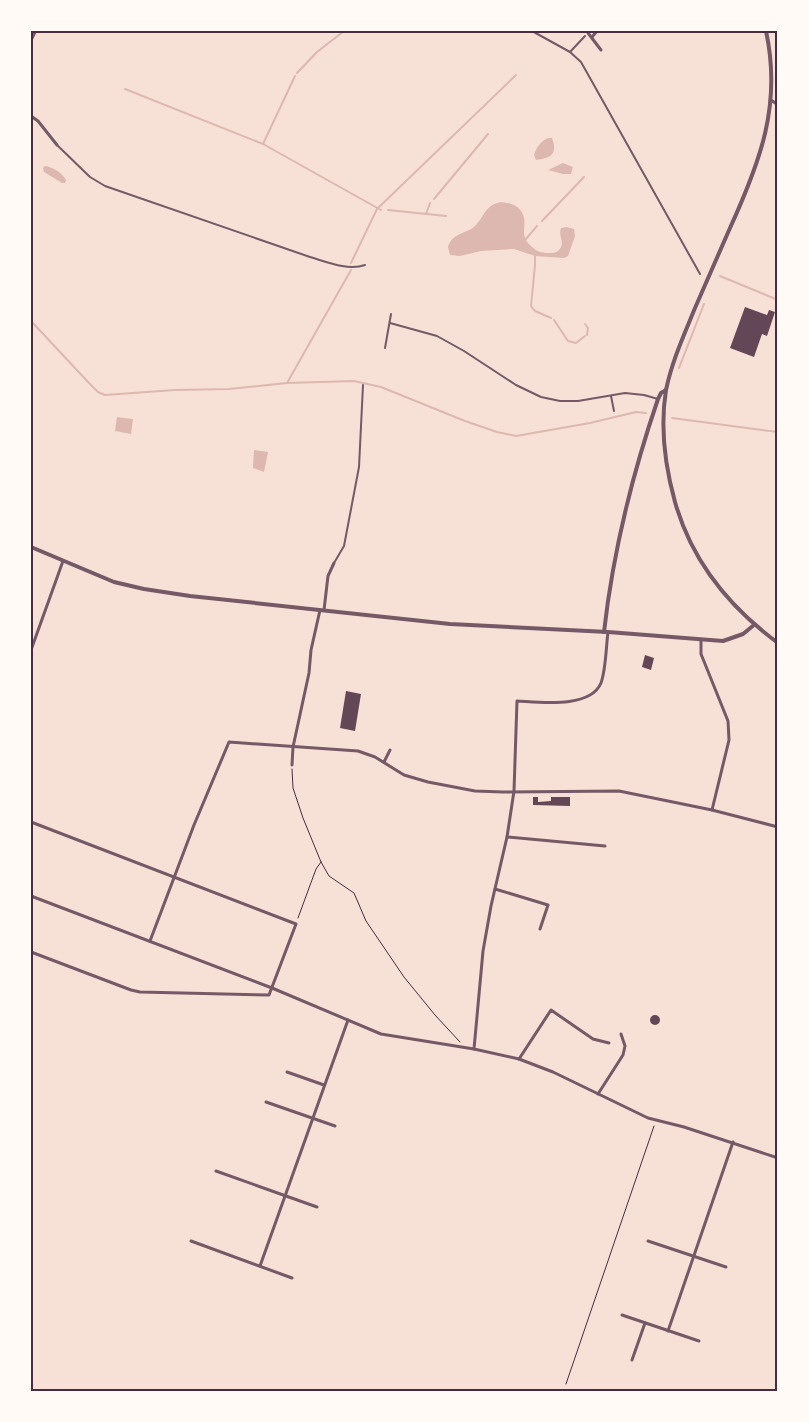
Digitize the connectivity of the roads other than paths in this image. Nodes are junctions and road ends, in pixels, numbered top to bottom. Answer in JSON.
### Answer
{"nodes":[{"id":1,"x":35,"y":31,"type":"edge"},
{"id":2,"x":532,"y":31,"type":"edge"},
{"id":3,"x":598,"y":31,"type":"edge"},
{"id":4,"x":766,"y":31,"type":"edge"},
{"id":5,"x":588,"y":33,"type":"edge"},
{"id":6,"x":592,"y":37,"type":"junction"},
{"id":7,"x":31,"y":39,"type":"edge"},
{"id":8,"x":600,"y":50,"type":"dead end"},
{"id":9,"x":570,"y":52,"type":"junction"},
{"id":10,"x":771,"y":100,"type":"junction"},
{"id":11,"x":778,"y":105,"type":"edge"},
{"id":12,"x":31,"y":116,"type":"edge"},
{"id":13,"x":57,"y":145,"type":"joint"},
{"id":14,"x":366,"y":265,"type":"dead end"},
{"id":15,"x":700,"y":274,"type":"dead end"},
{"id":16,"x":391,"y":314,"type":"dead end"},
{"id":17,"x":390,"y":323,"type":"junction"},
{"id":18,"x":386,"y":348,"type":"dead end"},
{"id":19,"x":363,"y":385,"type":"dead end"},
{"id":20,"x":666,"y":390,"type":"junction"},
{"id":21,"x":611,"y":396,"type":"junction"},
{"id":22,"x":658,"y":399,"type":"junction"},
{"id":23,"x":614,"y":411,"type":"dead end"},
{"id":24,"x":31,"y":547,"type":"edge"},
{"id":25,"x":63,"y":561,"type":"junction"},
{"id":26,"x":334,"y":563,"type":"joint"},
{"id":27,"x":322,"y":610,"type":"junction"},
{"id":28,"x":754,"y":625,"type":"junction"},
{"id":29,"x":606,"y":632,"type":"junction"},
{"id":30,"x":701,"y":640,"type":"junction"},
{"id":31,"x":778,"y":643,"type":"edge"},
{"id":32,"x":31,"y":650,"type":"edge"},
{"id":33,"x":293,"y":747,"type":"junction"},
{"id":34,"x":390,"y":750,"type":"dead end"},
{"id":35,"x":384,"y":762,"type":"junction"},
{"id":36,"x":292,"y":764,"type":"road end"},
{"id":37,"x":514,"y":791,"type":"junction"},
{"id":38,"x":712,"y":810,"type":"junction"},
{"id":39,"x":31,"y":822,"type":"edge"},
{"id":40,"x":778,"y":827,"type":"edge"},
{"id":41,"x":506,"y":837,"type":"junction"},
{"id":42,"x":605,"y":846,"type":"dead end"},
{"id":43,"x":174,"y":877,"type":"junction"},
{"id":44,"x":495,"y":889,"type":"junction"},
{"id":45,"x":31,"y":896,"type":"edge"},
{"id":46,"x":540,"y":929,"type":"dead end"},
{"id":47,"x":150,"y":941,"type":"junction"},
{"id":48,"x":31,"y":952,"type":"edge"},
{"id":49,"x":272,"y":988,"type":"junction"},
{"id":50,"x":348,"y":1020,"type":"junction"},
{"id":51,"x":568,"y":1022,"type":"junction"},
{"id":52,"x":566,"y":1026,"type":"dead end"},
{"id":53,"x":622,"y":1034,"type":"dead end"},
{"id":54,"x":609,"y":1043,"type":"dead end"},
{"id":55,"x":474,"y":1049,"type":"junction"},
{"id":56,"x":518,"y":1059,"type":"junction"},
{"id":57,"x":287,"y":1072,"type":"dead end"},
{"id":58,"x":324,"y":1085,"type":"junction"},
{"id":59,"x":598,"y":1094,"type":"junction"},
{"id":60,"x":266,"y":1102,"type":"dead end"},
{"id":61,"x":313,"y":1118,"type":"junction"},
{"id":62,"x":335,"y":1126,"type":"dead end"},
{"id":63,"x":733,"y":1142,"type":"junction"},
{"id":64,"x":778,"y":1158,"type":"edge"},
{"id":65,"x":216,"y":1171,"type":"dead end"},
{"id":66,"x":285,"y":1196,"type":"junction"},
{"id":67,"x":317,"y":1207,"type":"dead end"},
{"id":68,"x":648,"y":1240,"type":"dead end"},
{"id":69,"x":191,"y":1241,"type":"dead end"},
{"id":70,"x":694,"y":1256,"type":"junction"},
{"id":71,"x":260,"y":1266,"type":"junction"},
{"id":72,"x":726,"y":1267,"type":"dead end"},
{"id":73,"x":292,"y":1278,"type":"dead end"},
{"id":74,"x":622,"y":1315,"type":"dead end"},
{"id":75,"x":645,"y":1323,"type":"junction"},
{"id":76,"x":668,"y":1331,"type":"junction"},
{"id":77,"x":699,"y":1341,"type":"dead end"},
{"id":78,"x":632,"y":1360,"type":"dead end"}],
"edges":[{"from":1,"to":7,"type":"street"},
{"from":2,"to":9,"type":"street"},
{"from":3,"to":6,"type":"street"},
{"from":4,"to":10,"type":"street"},
{"from":5,"to":6,"type":"street"},
{"from":5,"to":9,"type":"street"},
{"from":6,"to":8,"type":"street"},
{"from":9,"to":15,"type":"street"},
{"from":10,"to":11,"type":"street"},
{"from":10,"to":20,"type":"street"},
{"from":12,"to":13,"type":"street"},
{"from":13,"to":14,"type":"street"},
{"from":16,"to":17,"type":"street"},
{"from":17,"to":18,"type":"street"},
{"from":17,"to":21,"type":"street"},
{"from":19,"to":26,"type":"street"},
{"from":20,"to":22,"type":"street"},
{"from":20,"to":28,"type":"street"},
{"from":21,"to":22,"type":"street"},
{"from":21,"to":23,"type":"street"},
{"from":22,"to":29,"type":"street"},
{"from":24,"to":25,"type":"street"},
{"from":25,"to":27,"type":"street"},
{"from":25,"to":32,"type":"street"},
{"from":26,"to":27,"type":"street"},
{"from":27,"to":29,"type":"street"},
{"from":27,"to":33,"type":"street"},
{"from":28,"to":30,"type":"street"},
{"from":28,"to":31,"type":"street"},
{"from":29,"to":30,"type":"street"},
{"from":29,"to":37,"type":"street"},
{"from":30,"to":38,"type":"street"},
{"from":33,"to":35,"type":"street"},
{"from":33,"to":36,"type":"street"},
{"from":33,"to":43,"type":"street"},
{"from":34,"to":35,"type":"street"},
{"from":35,"to":37,"type":"street"},
{"from":37,"to":38,"type":"street"},
{"from":37,"to":41,"type":"street"},
{"from":38,"to":40,"type":"street"},
{"from":39,"to":43,"type":"street"},
{"from":41,"to":42,"type":"street"},
{"from":41,"to":44,"type":"street"},
{"from":43,"to":47,"type":"street"},
{"from":43,"to":49,"type":"street"},
{"from":44,"to":46,"type":"street"},
{"from":44,"to":55,"type":"street"},
{"from":45,"to":47,"type":"street"},
{"from":47,"to":49,"type":"street"},
{"from":48,"to":49,"type":"street"},
{"from":49,"to":50,"type":"street"},
{"from":50,"to":55,"type":"street"},
{"from":50,"to":58,"type":"street"},
{"from":51,"to":52,"type":"street"},
{"from":51,"to":54,"type":"street"},
{"from":51,"to":56,"type":"street"},
{"from":53,"to":59,"type":"street"},
{"from":55,"to":56,"type":"street"},
{"from":56,"to":59,"type":"street"},
{"from":57,"to":58,"type":"street"},
{"from":58,"to":61,"type":"street"},
{"from":59,"to":63,"type":"street"},
{"from":60,"to":61,"type":"street"},
{"from":61,"to":62,"type":"street"},
{"from":61,"to":66,"type":"street"},
{"from":63,"to":64,"type":"street"},
{"from":63,"to":70,"type":"street"},
{"from":65,"to":66,"type":"street"},
{"from":66,"to":67,"type":"street"},
{"from":66,"to":71,"type":"street"},
{"from":68,"to":70,"type":"street"},
{"from":69,"to":71,"type":"street"},
{"from":70,"to":72,"type":"street"},
{"from":70,"to":76,"type":"street"},
{"from":71,"to":73,"type":"street"},
{"from":74,"to":75,"type":"street"},
{"from":75,"to":76,"type":"street"},
{"from":75,"to":78,"type":"street"},
{"from":76,"to":77,"type":"street"}]}
